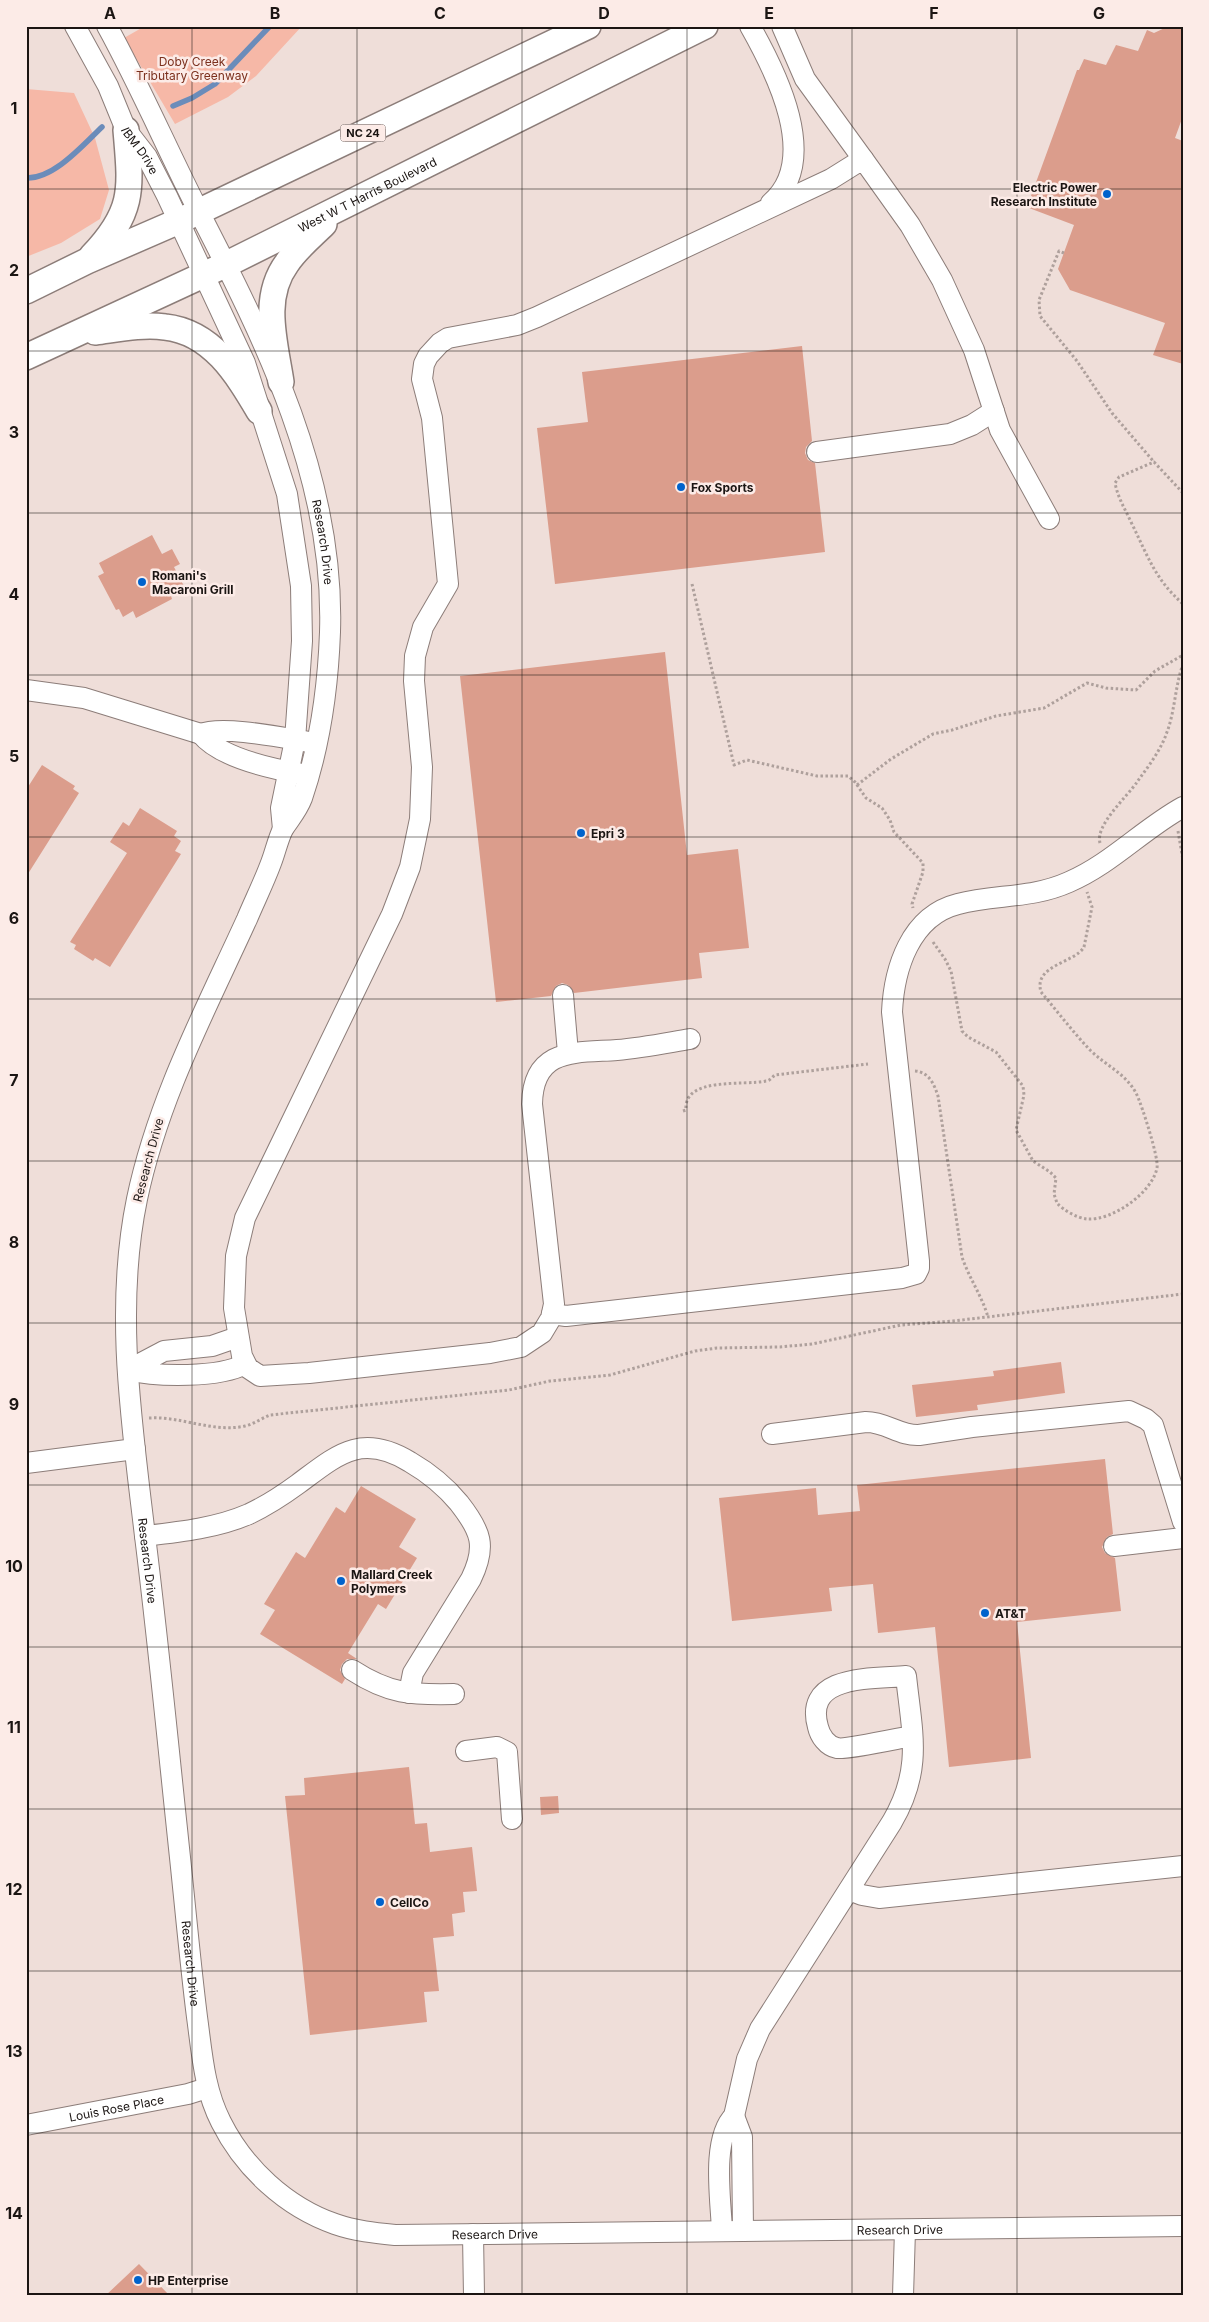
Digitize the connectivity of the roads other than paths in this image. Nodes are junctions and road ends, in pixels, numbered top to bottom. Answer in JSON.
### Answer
{"nodes":[{"id":1,"x":75,"y":26,"type":"edge"},
{"id":2,"x":107,"y":26,"type":"edge"},
{"id":3,"x":588,"y":26,"type":"edge"},
{"id":4,"x":705,"y":26,"type":"edge"},
{"id":5,"x":750,"y":26,"type":"edge"},
{"id":6,"x":782,"y":26,"type":"edge"},
{"id":7,"x":795,"y":59,"type":"junction"},
{"id":8,"x":776,"y":73,"type":"junction"},
{"id":9,"x":126,"y":130,"type":"junction"},
{"id":10,"x":863,"y":159,"type":"junction"},
{"id":11,"x":340,"y":208,"type":"junction"},
{"id":12,"x":766,"y":208,"type":"junction"},
{"id":13,"x":189,"y":216,"type":"junction"},
{"id":14,"x":88,"y":261,"type":"junction"},
{"id":15,"x":227,"y":264,"type":"junction"},
{"id":16,"x":204,"y":275,"type":"junction"},
{"id":17,"x":26,"y":291,"type":"edge"},
{"id":18,"x":75,"y":335,"type":"junction"},
{"id":19,"x":26,"y":357,"type":"edge"},
{"id":20,"x":281,"y":382,"type":"junction"},
{"id":21,"x":259,"y":411,"type":"junction"},
{"id":22,"x":994,"y":411,"type":"junction"},
{"id":23,"x":817,"y":452,"type":"dead end"},
{"id":24,"x":1049,"y":519,"type":"dead end"},
{"id":25,"x":26,"y":690,"type":"edge"},
{"id":26,"x":201,"y":734,"type":"junction"},
{"id":27,"x":296,"y":740,"type":"junction"},
{"id":28,"x":316,"y":743,"type":"junction"},
{"id":29,"x":299,"y":774,"type":"junction"},
{"id":30,"x":1178,"y":815,"type":"edge"},
{"id":31,"x":563,"y":995,"type":"dead end"},
{"id":32,"x":690,"y":1040,"type":"dead end"},
{"id":33,"x":568,"y":1053,"type":"junction"},
{"id":34,"x":552,"y":1314,"type":"junction"},
{"id":35,"x":238,"y":1336,"type":"junction"},
{"id":36,"x":245,"y":1364,"type":"junction"},
{"id":37,"x":128,"y":1370,"type":"junction"},
{"id":38,"x":772,"y":1434,"type":"dead end"},
{"id":39,"x":135,"y":1449,"type":"junction"},
{"id":40,"x":26,"y":1464,"type":"edge"},
{"id":41,"x":1183,"y":1522,"type":"edge"},
{"id":42,"x":145,"y":1536,"type":"junction"},
{"id":43,"x":1183,"y":1538,"type":"edge"},
{"id":44,"x":1114,"y":1546,"type":"dead end"},
{"id":45,"x":352,"y":1670,"type":"dead end"},
{"id":46,"x":409,"y":1693,"type":"junction"},
{"id":47,"x":454,"y":1694,"type":"dead end"},
{"id":48,"x":912,"y":1736,"type":"junction"},
{"id":49,"x":466,"y":1752,"type":"dead end"},
{"id":50,"x":512,"y":1818,"type":"dead end"},
{"id":51,"x":1183,"y":1866,"type":"edge"},
{"id":52,"x":849,"y":1890,"type":"junction"},
{"id":53,"x":207,"y":2088,"type":"junction"},
{"id":54,"x":734,"y":2116,"type":"junction"},
{"id":55,"x":26,"y":2125,"type":"edge"},
{"id":56,"x":1183,"y":2226,"type":"edge"},
{"id":57,"x":905,"y":2230,"type":"junction"},
{"id":58,"x":722,"y":2232,"type":"junction"},
{"id":59,"x":743,"y":2232,"type":"junction"},
{"id":60,"x":473,"y":2234,"type":"junction"},
{"id":61,"x":474,"y":2296,"type":"edge"},
{"id":62,"x":903,"y":2296,"type":"edge"}],
"edges":[{"from":1,"to":9,"type":"street","name":"IBM Drive"},
{"from":2,"to":13,"type":"street","name":"IBM Drive"},
{"from":3,"to":13,"type":"main road","number":"NC 24"},
{"from":4,"to":11,"type":"main road","name":"West W T Harris Boulevard"},
{"from":5,"to":8,"type":"street"},
{"from":6,"to":7,"type":"street"},
{"from":7,"to":8,"type":"street"},
{"from":7,"to":10,"type":"street"},
{"from":8,"to":12,"type":"street"},
{"from":9,"to":13,"type":"street","name":"IBM Drive"},
{"from":9,"to":14,"type":"main road"},
{"from":10,"to":12,"type":"street"},
{"from":10,"to":22,"type":"street"},
{"from":11,"to":15,"type":"main road","name":"West W T Harris Boulevard"},
{"from":11,"to":20,"type":"main road"},
{"from":12,"to":35,"type":"street"},
{"from":13,"to":14,"type":"main road","number":"NC 24"},
{"from":13,"to":15,"type":"street","name":"IBM Drive"},
{"from":13,"to":16,"type":"street","name":"IBM Drive"},
{"from":14,"to":17,"type":"main road","number":"NC 24"},
{"from":15,"to":16,"type":"main road","name":"West W T Harris Boulevard"},
{"from":15,"to":20,"type":"street","name":"Research Drive"},
{"from":16,"to":18,"type":"main road","name":"West W T Harris Boulevard"},
{"from":16,"to":21,"type":"street","name":"Research Drive"},
{"from":18,"to":19,"type":"main road","name":"West W T Harris Boulevard"},
{"from":18,"to":21,"type":"main road"},
{"from":20,"to":28,"type":"street","name":"Research Drive"},
{"from":21,"to":27,"type":"street","name":"Research Drive"},
{"from":22,"to":23,"type":"street"},
{"from":22,"to":24,"type":"street"},
{"from":25,"to":26,"type":"street"},
{"from":26,"to":27,"type":"street"},
{"from":26,"to":29,"type":"street"},
{"from":27,"to":28,"type":"street"},
{"from":27,"to":29,"type":"street","name":"Research Drive"},
{"from":28,"to":29,"type":"street","name":"Research Drive"},
{"from":29,"to":37,"type":"street","name":"Research Drive"},
{"from":30,"to":34,"type":"street"},
{"from":31,"to":33,"type":"street"},
{"from":32,"to":33,"type":"street"},
{"from":33,"to":34,"type":"street"},
{"from":34,"to":36,"type":"street"},
{"from":35,"to":36,"type":"street"},
{"from":35,"to":37,"type":"street"},
{"from":36,"to":37,"type":"street"},
{"from":37,"to":39,"type":"street","name":"Research Drive"},
{"from":38,"to":41,"type":"street"},
{"from":39,"to":40,"type":"street"},
{"from":39,"to":42,"type":"street","name":"Research Drive"},
{"from":42,"to":46,"type":"street"},
{"from":42,"to":53,"type":"street","name":"Research Drive"},
{"from":43,"to":44,"type":"street"},
{"from":45,"to":46,"type":"street"},
{"from":46,"to":47,"type":"street"},
{"from":48,"to":48,"type":"street"},
{"from":48,"to":52,"type":"street"},
{"from":49,"to":50,"type":"street"},
{"from":51,"to":52,"type":"street"},
{"from":52,"to":54,"type":"street"},
{"from":53,"to":55,"type":"street","name":"Louis Rose Place"},
{"from":53,"to":60,"type":"street","name":"Research Drive"},
{"from":54,"to":58,"type":"street"},
{"from":54,"to":59,"type":"street"},
{"from":56,"to":57,"type":"street","name":"Research Drive"},
{"from":57,"to":59,"type":"street","name":"Research Drive"},
{"from":57,"to":62,"type":"street"},
{"from":58,"to":59,"type":"street","name":"Research Drive"},
{"from":58,"to":60,"type":"street","name":"Research Drive"},
{"from":60,"to":61,"type":"street"}]}
